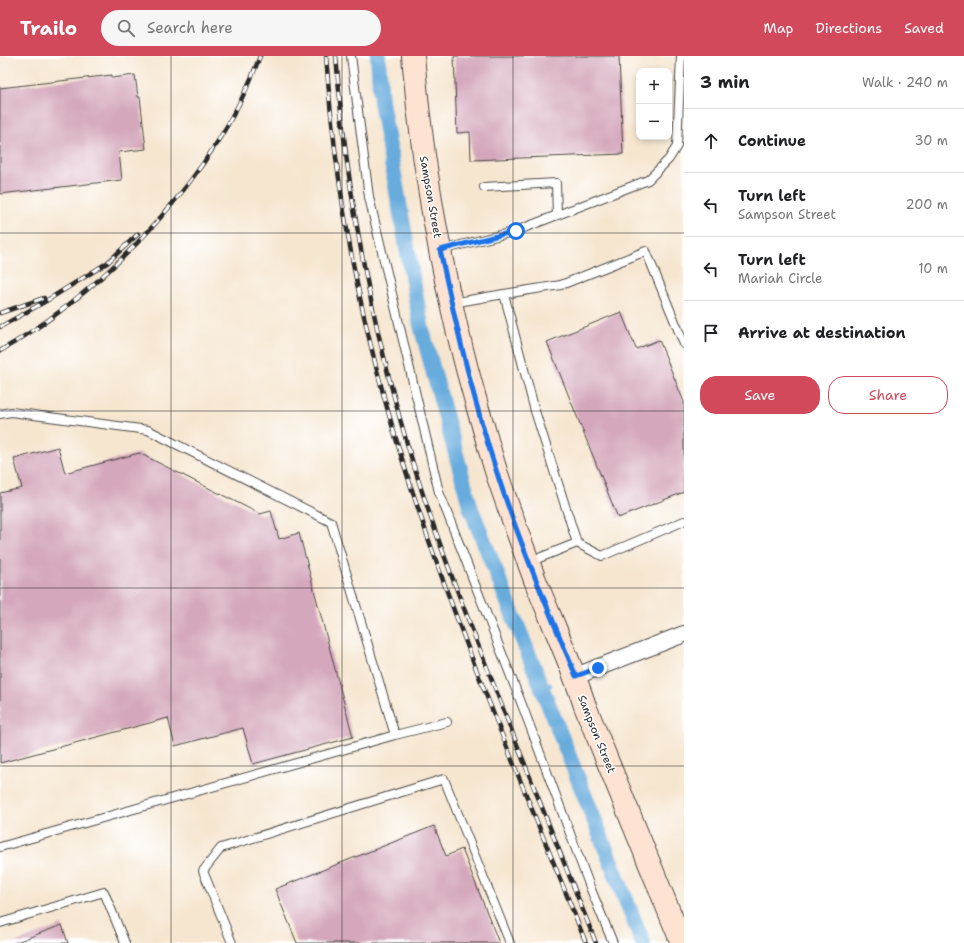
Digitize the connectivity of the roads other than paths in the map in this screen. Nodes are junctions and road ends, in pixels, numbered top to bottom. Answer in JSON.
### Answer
{"nodes":[{"id":1,"x":351,"y":56,"type":"edge"},
{"id":2,"x":413,"y":56,"type":"edge"},
{"id":3,"x":681,"y":56,"type":"edge"},
{"id":4,"x":681,"y":144,"type":"edge"},
{"id":5,"x":484,"y":187,"type":"dead end"},
{"id":6,"x":557,"y":215,"type":"junction"},
{"id":7,"x":440,"y":250,"type":"junction"},
{"id":8,"x":504,"y":294,"type":"junction"},
{"id":9,"x":451,"y":304,"type":"junction"},
{"id":10,"x":684,"y":344,"type":"edge"},
{"id":11,"x":0,"y":414,"type":"edge"},
{"id":12,"x":684,"y":521,"type":"edge"},
{"id":13,"x":577,"y":543,"type":"junction"},
{"id":14,"x":529,"y":562,"type":"junction"},
{"id":15,"x":684,"y":634,"type":"edge"},
{"id":16,"x":576,"y":676,"type":"junction"},
{"id":17,"x":447,"y":722,"type":"dead end"},
{"id":18,"x":395,"y":735,"type":"junction"},
{"id":19,"x":0,"y":847,"type":"edge"},
{"id":20,"x":0,"y":923,"type":"edge"},
{"id":21,"x":125,"y":943,"type":"edge"},
{"id":22,"x":232,"y":943,"type":"edge"},
{"id":23,"x":510,"y":943,"type":"edge"},
{"id":24,"x":613,"y":943,"type":"edge"},
{"id":25,"x":682,"y":943,"type":"edge"}],
"edges":[{"from":1,"to":24,"type":"lane"},
{"from":2,"to":7,"type":"street","name":"Sampson Street"},
{"from":3,"to":4,"type":"lane"},
{"from":4,"to":6,"type":"lane"},
{"from":5,"to":6,"type":"lane"},
{"from":6,"to":7,"type":"lane"},
{"from":7,"to":9,"type":"street","name":"Sampson Street"},
{"from":8,"to":9,"type":"lane"},
{"from":8,"to":10,"type":"lane"},
{"from":8,"to":13,"type":"lane"},
{"from":9,"to":14,"type":"street","name":"Sampson Street"},
{"from":11,"to":18,"type":"lane"},
{"from":12,"to":13,"type":"lane"},
{"from":13,"to":14,"type":"lane"},
{"from":14,"to":16,"type":"street","name":"Sampson Street"},
{"from":15,"to":16,"type":"street"},
{"from":16,"to":25,"type":"street","name":"Sampson Street"},
{"from":17,"to":18,"type":"lane"},
{"from":18,"to":19,"type":"lane"},
{"from":20,"to":21,"type":"lane"},
{"from":22,"to":23,"type":"lane"}]}
